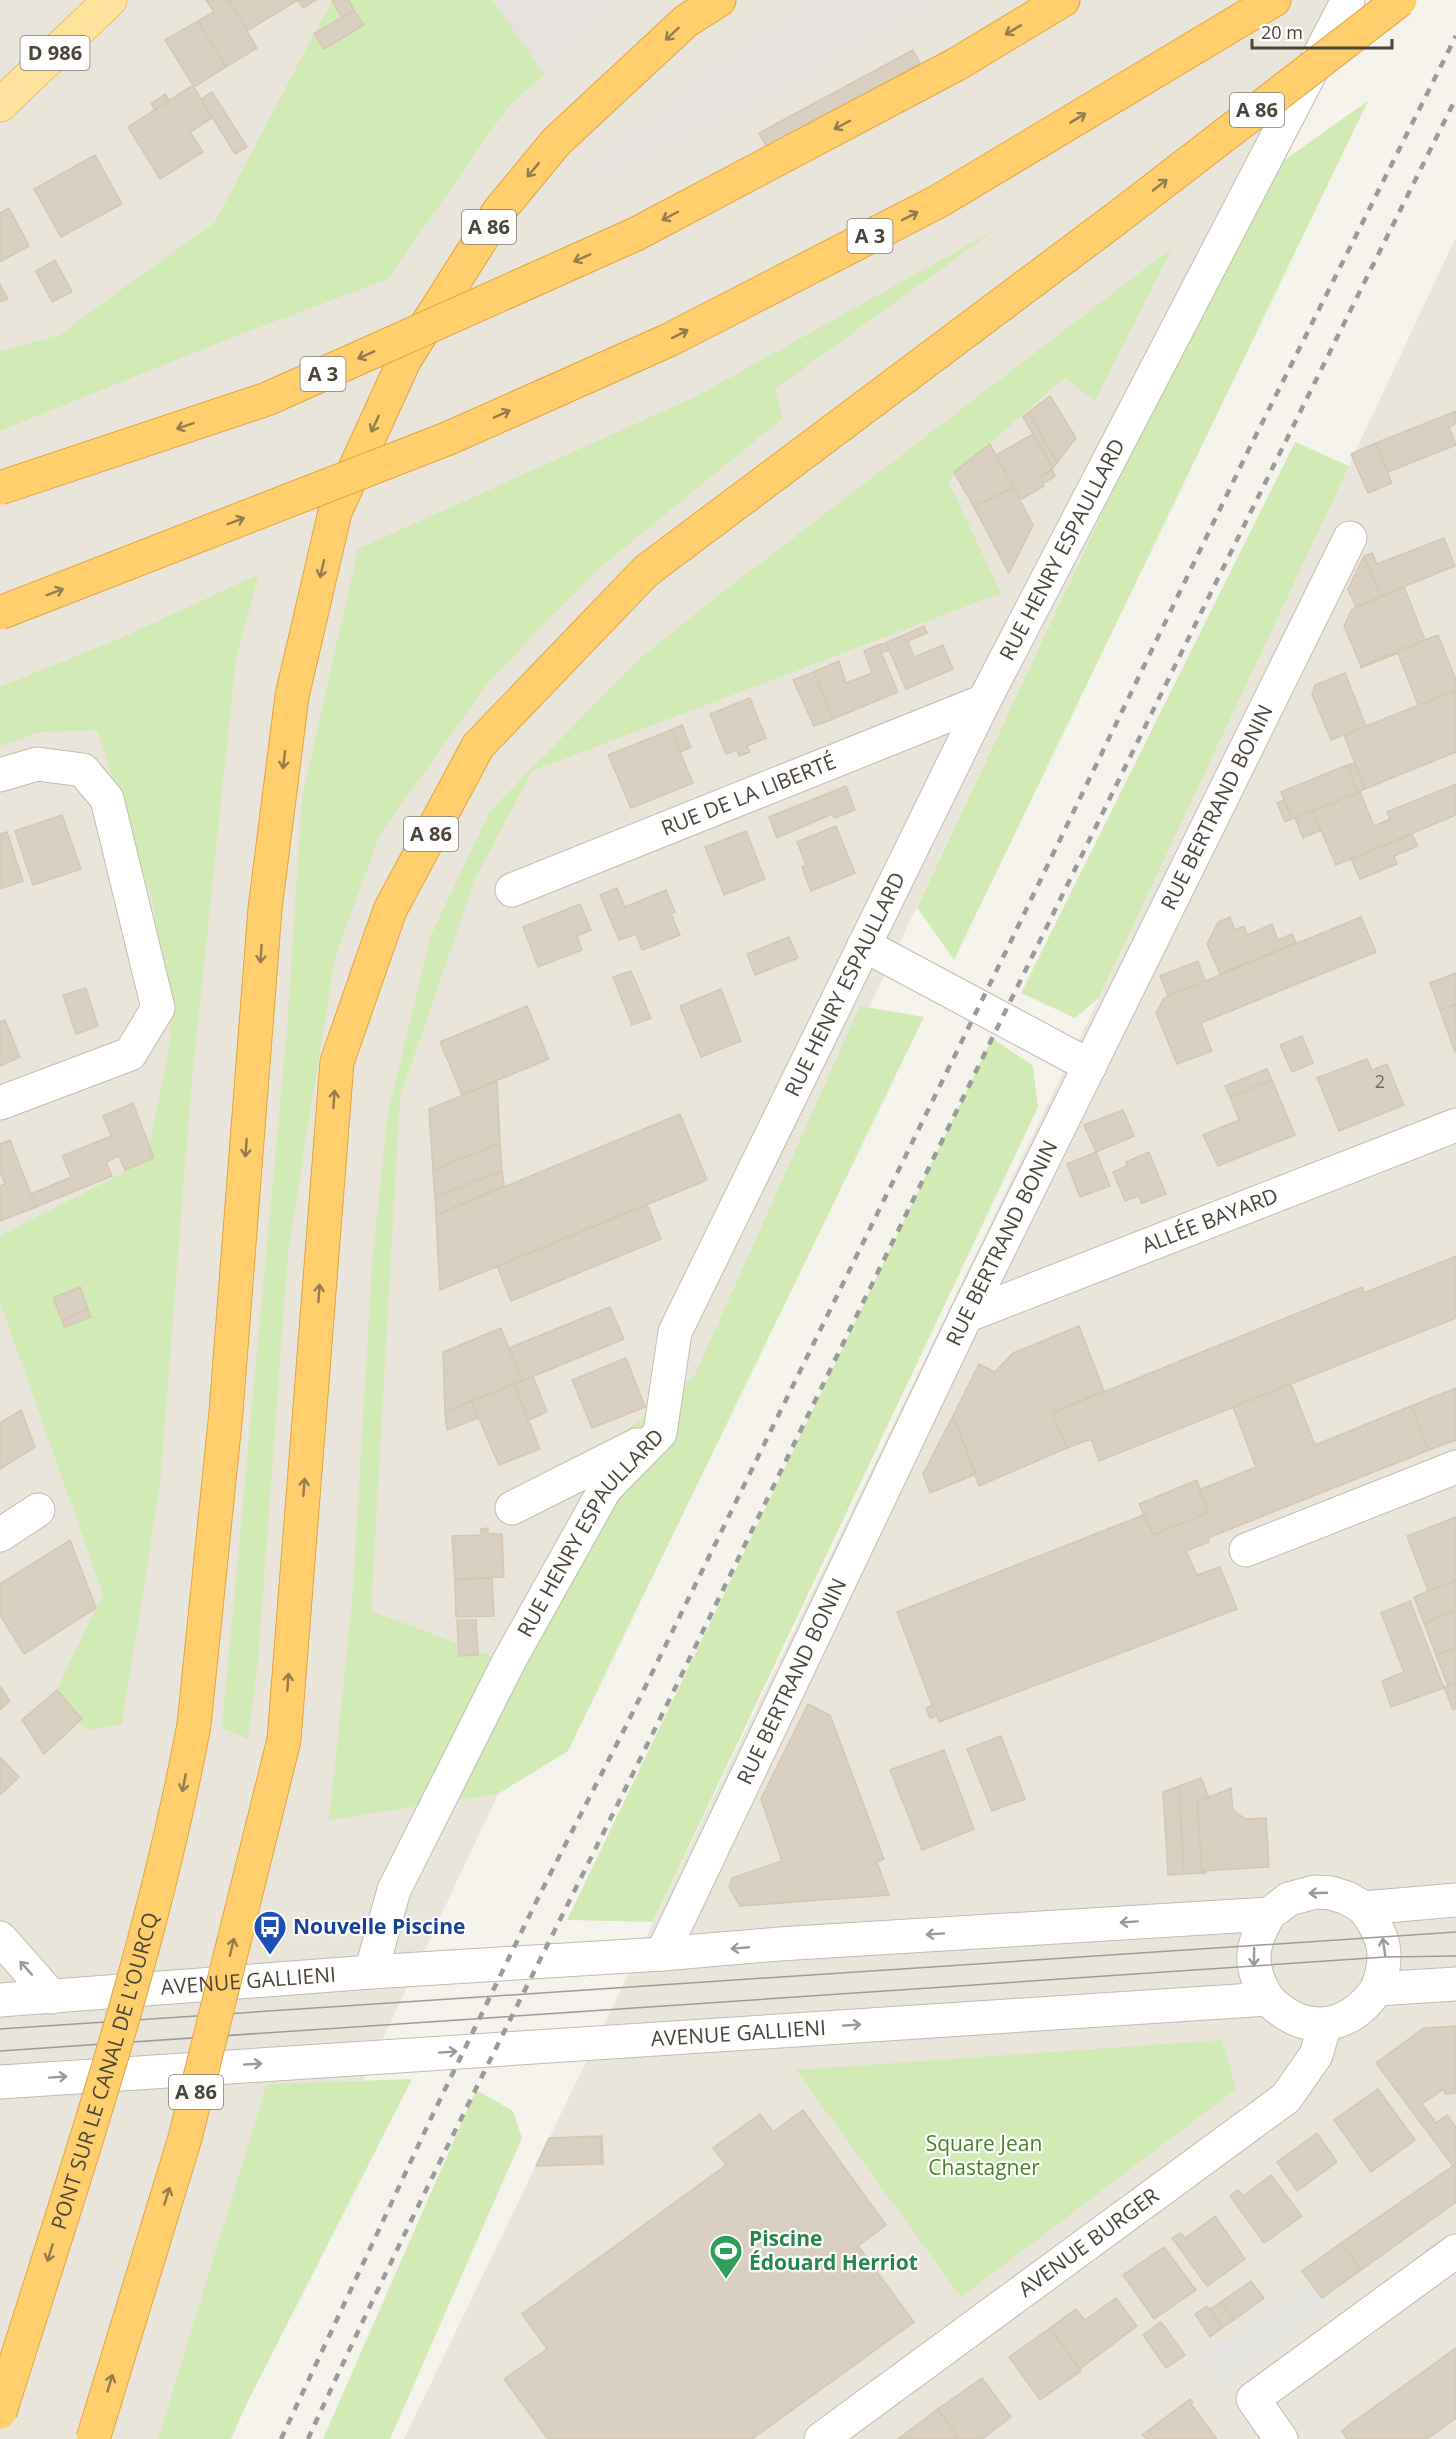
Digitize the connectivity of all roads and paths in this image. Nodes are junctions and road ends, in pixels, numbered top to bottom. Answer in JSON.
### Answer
{"nodes":[{"id":1,"x":110,"y":0,"type":"edge"},
{"id":2,"x":719,"y":0,"type":"edge"},
{"id":3,"x":1063,"y":0,"type":"edge"},
{"id":4,"x":1274,"y":0,"type":"edge"},
{"id":5,"x":1348,"y":0,"type":"edge"},
{"id":6,"x":1401,"y":0,"type":"edge"},
{"id":7,"x":0,"y":105,"type":"edge"},
{"id":8,"x":0,"y":488,"type":"edge"},
{"id":9,"x":1350,"y":538,"type":"dead end"},
{"id":10,"x":0,"y":613,"type":"edge"},
{"id":11,"x":984,"y":701,"type":"junction"},
{"id":12,"x":0,"y":776,"type":"edge"},
{"id":13,"x":512,"y":890,"type":"dead end"},
{"id":14,"x":864,"y":945,"type":"junction"},
{"id":15,"x":1090,"y":1066,"type":"junction"},
{"id":16,"x":0,"y":1103,"type":"edge"},
{"id":17,"x":1456,"y":1125,"type":"edge"},
{"id":18,"x":966,"y":1316,"type":"junction"},
{"id":19,"x":660,"y":1433,"type":"junction"},
{"id":20,"x":1456,"y":1467,"type":"edge"},
{"id":21,"x":512,"y":1508,"type":"dead end"},
{"id":22,"x":38,"y":1510,"type":"dead end"},
{"id":23,"x":0,"y":1535,"type":"edge"},
{"id":24,"x":1245,"y":1550,"type":"dead end"},
{"id":25,"x":1456,"y":1900,"type":"edge"},
{"id":26,"x":1364,"y":1908,"type":"junction"},
{"id":27,"x":1269,"y":1914,"type":"junction"},
{"id":28,"x":0,"y":1938,"type":"edge"},
{"id":29,"x":662,"y":1954,"type":"junction"},
{"id":30,"x":371,"y":1972,"type":"junction"},
{"id":31,"x":1456,"y":1984,"type":"edge"},
{"id":32,"x":1377,"y":1989,"type":"junction"},
{"id":33,"x":52,"y":1997,"type":"junction"},
{"id":34,"x":1268,"y":1999,"type":"junction"},
{"id":35,"x":0,"y":2000,"type":"edge"},
{"id":36,"x":1325,"y":2024,"type":"junction"},
{"id":37,"x":0,"y":2082,"type":"edge"},
{"id":38,"x":1456,"y":2252,"type":"edge"},
{"id":39,"x":0,"y":2412,"type":"edge"},
{"id":40,"x":93,"y":2439,"type":"edge"},
{"id":41,"x":821,"y":2439,"type":"edge"},
{"id":42,"x":1281,"y":2439,"type":"edge"}],
"edges":[{"from":1,"to":7,"type":"main road","number":"D 986"},
{"from":2,"to":39,"type":"highway","name":"PONT SUR LE CANAL DE L'OURCQ","number":"A 86","one_way":true,"bridge":true},
{"from":3,"to":8,"type":"highway","number":"A 3","one_way":true,"bridge":true},
{"from":10,"to":4,"type":"highway","number":"A 3","one_way":true,"bridge":true},
{"from":5,"to":11,"type":"street","name":"RUE HENRY ESPAULLARD"},
{"from":40,"to":6,"type":"highway","number":"A 86","one_way":true,"bridge":true},
{"from":9,"to":15,"type":"street","name":"RUE BERTRAND BONIN"},
{"from":11,"to":13,"type":"street","name":"RUE DE LA LIBERTÉ"},
{"from":11,"to":14,"type":"street","name":"RUE HENRY ESPAULLARD"},
{"from":12,"to":16,"type":"street"},
{"from":14,"to":15,"type":"street"},
{"from":14,"to":19,"type":"street","name":"RUE HENRY ESPAULLARD"},
{"from":15,"to":18,"type":"street","name":"RUE BERTRAND BONIN"},
{"from":17,"to":18,"type":"street","name":"ALLÉE BAYARD"},
{"from":18,"to":29,"type":"street","name":"RUE BERTRAND BONIN"},
{"from":19,"to":21,"type":"street"},
{"from":19,"to":30,"type":"street","name":"RUE HENRY ESPAULLARD"},
{"from":20,"to":24,"type":"street"},
{"from":22,"to":23,"type":"street"},
{"from":25,"to":26,"type":"street"},
{"from":26,"to":27,"type":"street","name":"AVENUE GALLIENI","one_way":true},
{"from":32,"to":26,"type":"street","one_way":true},
{"from":27,"to":29,"type":"street","name":"AVENUE GALLIENI","one_way":true},
{"from":27,"to":34,"type":"street","one_way":true},
{"from":33,"to":28,"type":"street","one_way":true},
{"from":29,"to":30,"type":"street","name":"AVENUE GALLIENI"},
{"from":30,"to":33,"type":"street","name":"AVENUE GALLIENI"},
{"from":31,"to":32,"type":"street"},
{"from":32,"to":36,"type":"street"},
{"from":33,"to":35,"type":"street","name":"AVENUE GALLIENI"},
{"from":34,"to":36,"type":"street"},
{"from":37,"to":34,"type":"street","name":"AVENUE GALLIENI","one_way":true},
{"from":36,"to":41,"type":"street","name":"AVENUE BURGER"},
{"from":38,"to":42,"type":"street"}]}
